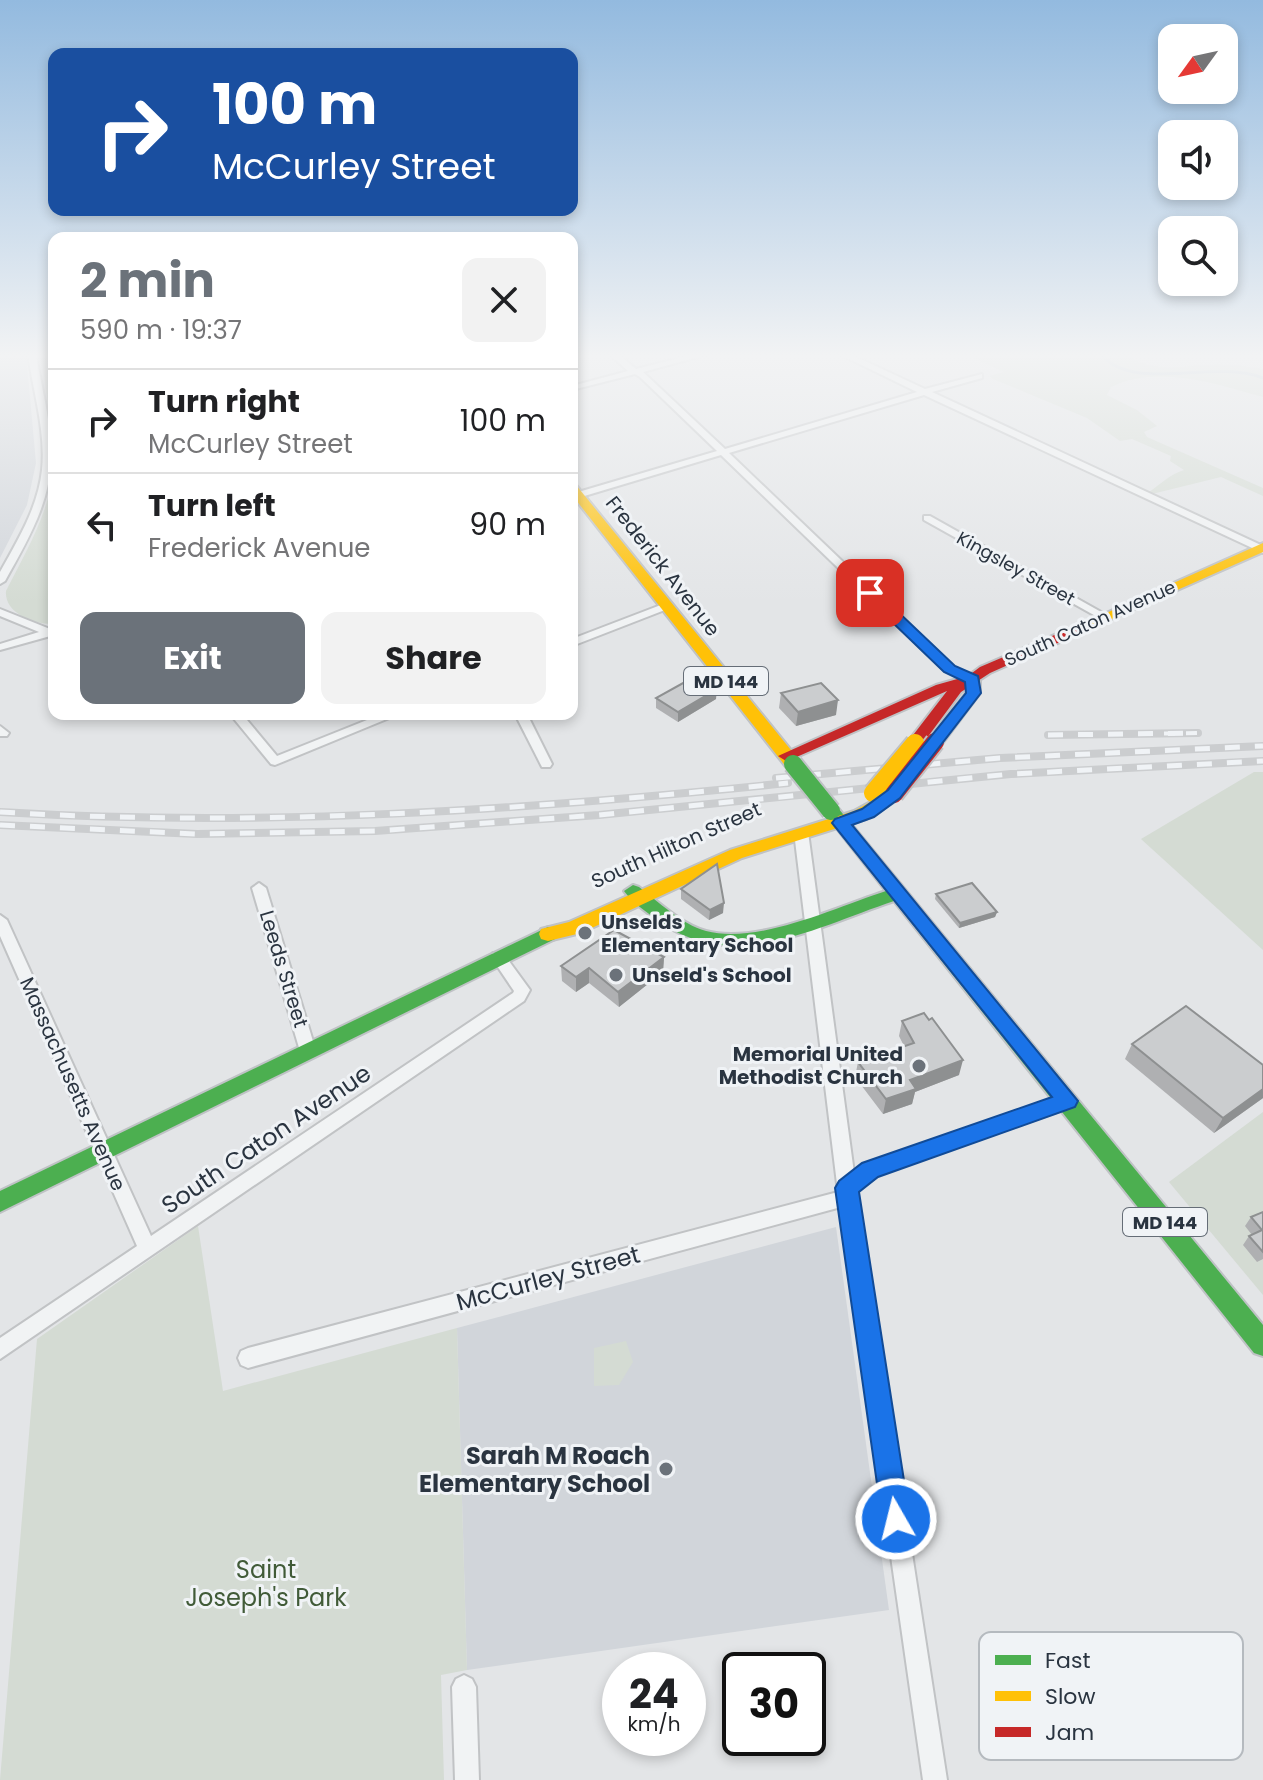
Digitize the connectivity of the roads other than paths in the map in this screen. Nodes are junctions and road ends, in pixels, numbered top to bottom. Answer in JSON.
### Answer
{"nodes":[{"id":1,"x":46,"y":437,"type":"edge"},
{"id":2,"x":707,"y":437,"type":"edge"},
{"id":3,"x":772,"y":437,"type":"edge"},
{"id":4,"x":1021,"y":437,"type":"edge"},
{"id":5,"x":722,"y":452,"type":"junction"},
{"id":6,"x":578,"y":490,"type":"edge"},
{"id":7,"x":578,"y":495,"type":"edge"},
{"id":8,"x":927,"y":518,"type":"dead end"},
{"id":9,"x":1262,"y":549,"type":"edge"},
{"id":10,"x":0,"y":581,"type":"edge"},
{"id":11,"x":666,"y":606,"type":"junction"},
{"id":12,"x":0,"y":612,"type":"edge"},
{"id":13,"x":1105,"y":617,"type":"junction"},
{"id":14,"x":48,"y":630,"type":"edge"},
{"id":15,"x":48,"y":633,"type":"edge"},
{"id":16,"x":578,"y":641,"type":"edge"},
{"id":17,"x":0,"y":647,"type":"edge"},
{"id":18,"x":973,"y":679,"type":"junction"},
{"id":19,"x":241,"y":720,"type":"edge"},
{"id":20,"x":378,"y":720,"type":"edge"},
{"id":21,"x":524,"y":720,"type":"edge"},
{"id":22,"x":789,"y":760,"type":"junction"},
{"id":23,"x":546,"y":764,"type":"dead end"},
{"id":24,"x":836,"y":817,"type":"junction"},
{"id":25,"x":801,"y":832,"type":"junction"},
{"id":26,"x":259,"y":888,"type":"dead end"},
{"id":27,"x":634,"y":892,"type":"junction"},
{"id":28,"x":898,"y":893,"type":"junction"},
{"id":29,"x":812,"y":919,"type":"junction"},
{"id":30,"x":0,"y":920,"type":"edge"},
{"id":31,"x":498,"y":957,"type":"junction"},
{"id":32,"x":308,"y":1051,"type":"junction"},
{"id":33,"x":1068,"y":1101,"type":"junction"},
{"id":34,"x":103,"y":1151,"type":"junction"},
{"id":35,"x":847,"y":1192,"type":"junction"},
{"id":36,"x":0,"y":1202,"type":"edge"},
{"id":37,"x":147,"y":1248,"type":"junction"},
{"id":38,"x":1263,"y":1344,"type":"edge"},
{"id":39,"x":0,"y":1349,"type":"edge"},
{"id":40,"x":248,"y":1358,"type":"dead end"},
{"id":41,"x":464,"y":1687,"type":"dead end"},
{"id":42,"x":929,"y":1779,"type":"edge"},
{"id":43,"x":467,"y":1780,"type":"edge"}],
"edges":[{"from":1,"to":10,"type":"street"},
{"from":2,"to":5,"type":"street"},
{"from":3,"to":5,"type":"street"},
{"from":4,"to":9,"type":"street"},
{"from":5,"to":6,"type":"street"},
{"from":5,"to":18,"type":"street"},
{"from":7,"to":11,"type":"main road","name":"Frederick Avenue","number":"MD 144"},
{"from":8,"to":13,"type":"street","name":"Kingsley Street"},
{"from":9,"to":13,"type":"main road","name":"South Caton Avenue"},
{"from":11,"to":16,"type":"street"},
{"from":11,"to":22,"type":"main road","name":"Frederick Avenue","number":"MD 144"},
{"from":12,"to":14,"type":"street"},
{"from":13,"to":18,"type":"main road","name":"South Caton Avenue"},
{"from":15,"to":17,"type":"street"},
{"from":18,"to":22,"type":"main road","name":"South Caton Avenue"},
{"from":18,"to":24,"type":"main road","name":"South Hilton Street","bridge":true},
{"from":18,"to":24,"type":"main road","name":"South Hilton Street","bridge":true},
{"from":19,"to":20,"type":"street"},
{"from":21,"to":23,"type":"street"},
{"from":22,"to":24,"type":"main road","name":"Frederick Avenue","number":"MD 144","bridge":true},
{"from":24,"to":25,"type":"main road","name":"South Hilton Street"},
{"from":24,"to":27,"type":"main road","name":"South Hilton Street"},
{"from":24,"to":28,"type":"main road","name":"Frederick Avenue","number":"MD 144"},
{"from":25,"to":27,"type":"main road","name":"South Hilton Street"},
{"from":25,"to":29,"type":"street"},
{"from":26,"to":32,"type":"street","name":"Leeds Street"},
{"from":27,"to":29,"type":"main road"},
{"from":27,"to":31,"type":"main road","name":"South Hilton Street"},
{"from":28,"to":29,"type":"main road"},
{"from":28,"to":33,"type":"main road","name":"Frederick Avenue","number":"MD 144"},
{"from":29,"to":35,"type":"street"},
{"from":30,"to":34,"type":"street","name":"Massachusetts Avenue"},
{"from":31,"to":32,"type":"main road","name":"South Hilton Street"},
{"from":31,"to":37,"type":"street","name":"South Caton Avenue"},
{"from":32,"to":34,"type":"main road","name":"South Hilton Street"},
{"from":33,"to":35,"type":"street","name":"McCurley Street"},
{"from":33,"to":38,"type":"main road","name":"Frederick Avenue","number":"MD 144"},
{"from":34,"to":36,"type":"main road","name":"South Hilton Street"},
{"from":34,"to":37,"type":"street","name":"Massachusetts Avenue"},
{"from":35,"to":40,"type":"street","name":"McCurley Street"},
{"from":35,"to":42,"type":"street"},
{"from":37,"to":39,"type":"street","name":"South Caton Avenue"},
{"from":41,"to":43,"type":"street"}]}
